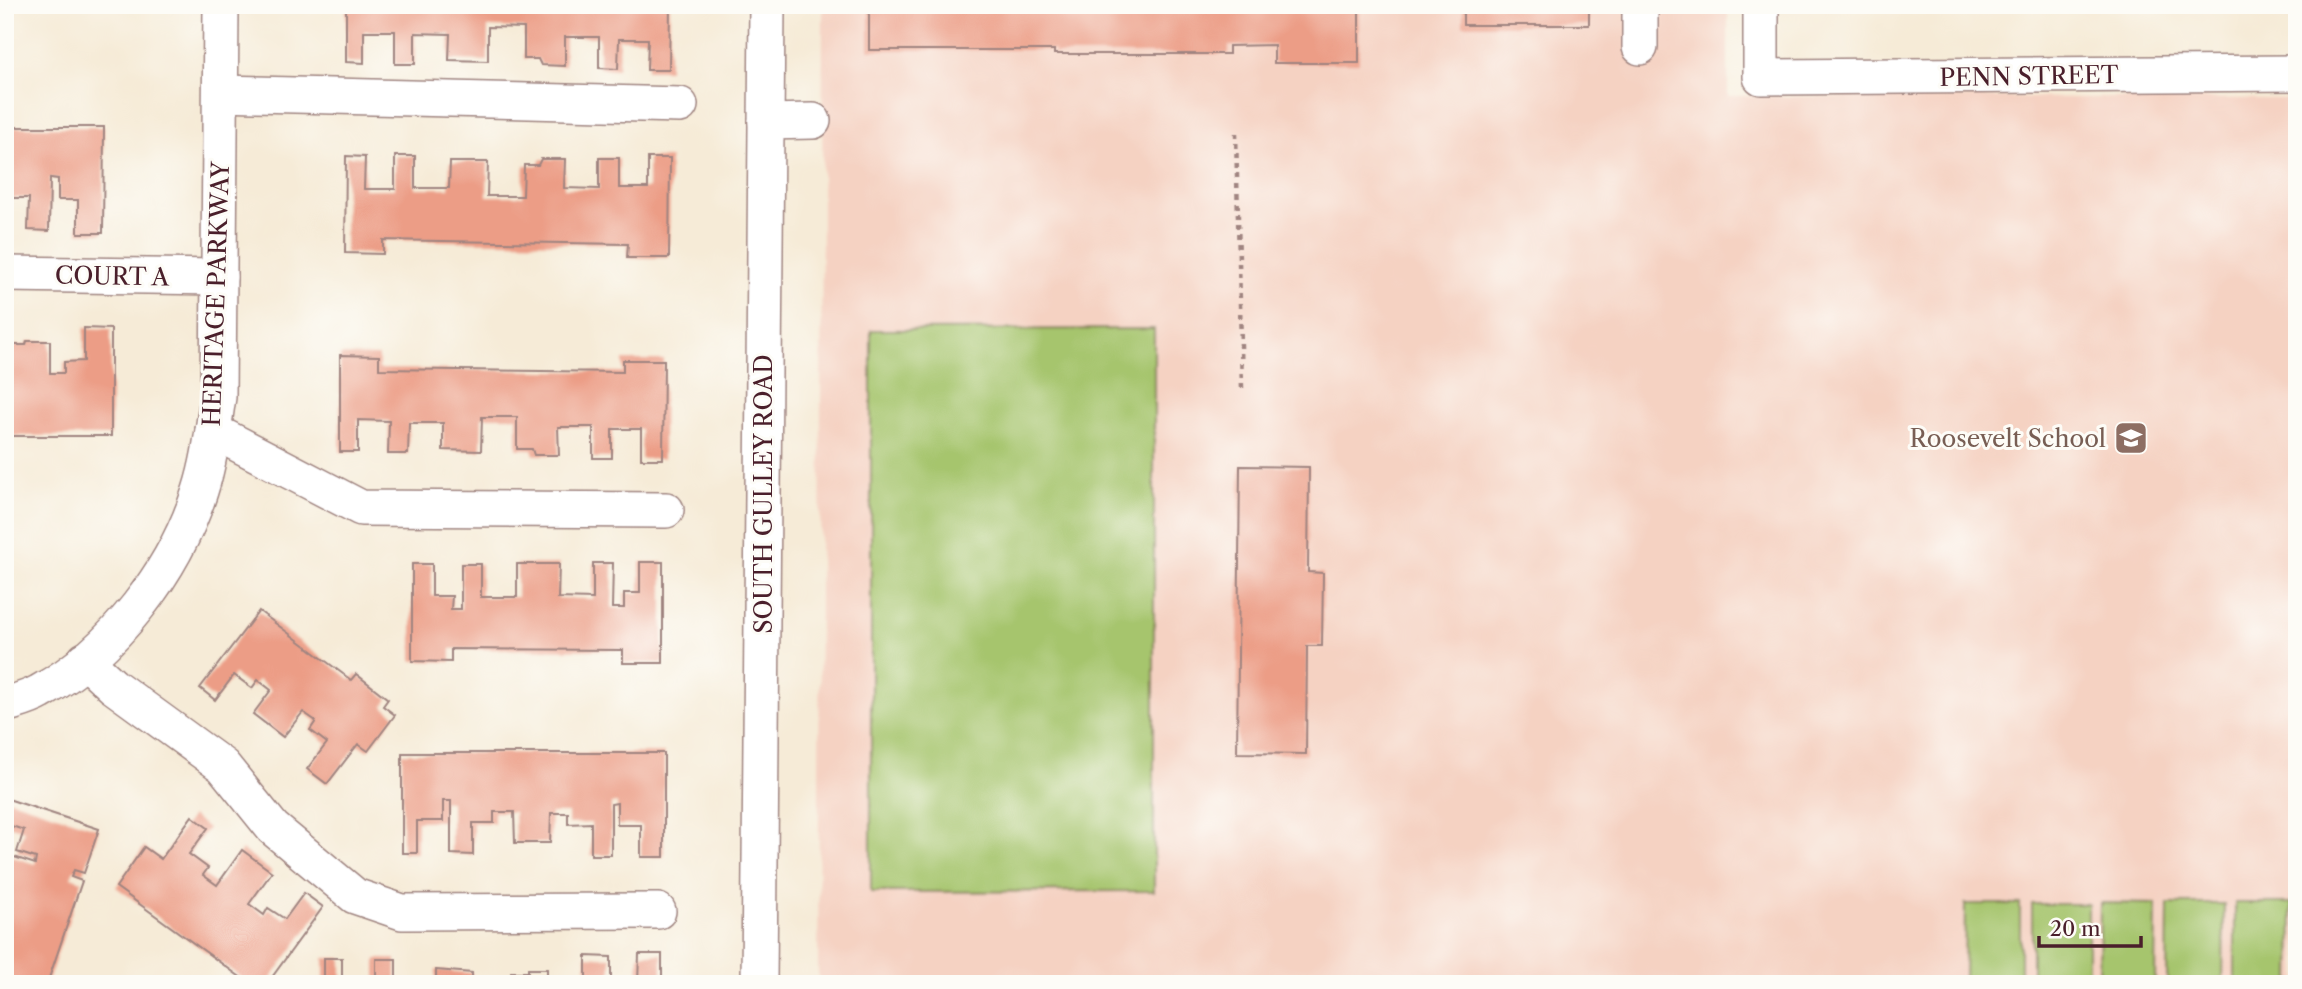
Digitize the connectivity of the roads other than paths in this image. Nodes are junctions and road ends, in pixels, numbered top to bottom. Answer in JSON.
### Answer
{"nodes":[{"id":1,"x":221,"y":5,"type":"edge"},
{"id":2,"x":767,"y":5,"type":"edge"},
{"id":3,"x":1640,"y":5,"type":"edge"},
{"id":4,"x":1761,"y":5,"type":"edge"},
{"id":5,"x":1640,"y":47,"type":"dead end"},
{"id":6,"x":2297,"y":74,"type":"edge"},
{"id":7,"x":220,"y":93,"type":"junction"},
{"id":8,"x":680,"y":105,"type":"dead end"},
{"id":9,"x":813,"y":121,"type":"dead end"},
{"id":10,"x":766,"y":122,"type":"junction"},
{"id":11,"x":5,"y":274,"type":"edge"},
{"id":12,"x":219,"y":277,"type":"junction"},
{"id":13,"x":213,"y":431,"type":"junction"},
{"id":14,"x":666,"y":510,"type":"dead end"},
{"id":15,"x":85,"y":660,"type":"junction"},
{"id":16,"x":5,"y":705,"type":"edge"},
{"id":17,"x":658,"y":911,"type":"dead end"},
{"id":18,"x":759,"y":984,"type":"edge"}],
"edges":[{"from":1,"to":7,"type":"street","name":"HERITAGE PARKWAY"},
{"from":2,"to":10,"type":"street","name":"SOUTH GULLEY ROAD"},
{"from":3,"to":5,"type":"street"},
{"from":4,"to":6,"type":"street","name":"PENN STREET"},
{"from":7,"to":8,"type":"street"},
{"from":7,"to":12,"type":"street","name":"HERITAGE PARKWAY"},
{"from":9,"to":10,"type":"street"},
{"from":10,"to":18,"type":"street","name":"SOUTH GULLEY ROAD"},
{"from":11,"to":12,"type":"street","name":"COURT A"},
{"from":12,"to":13,"type":"street","name":"HERITAGE PARKWAY"},
{"from":13,"to":14,"type":"street"},
{"from":13,"to":15,"type":"street","name":"HERITAGE PARKWAY"},
{"from":15,"to":16,"type":"street","name":"HERITAGE PARKWAY"},
{"from":15,"to":17,"type":"street"}]}
